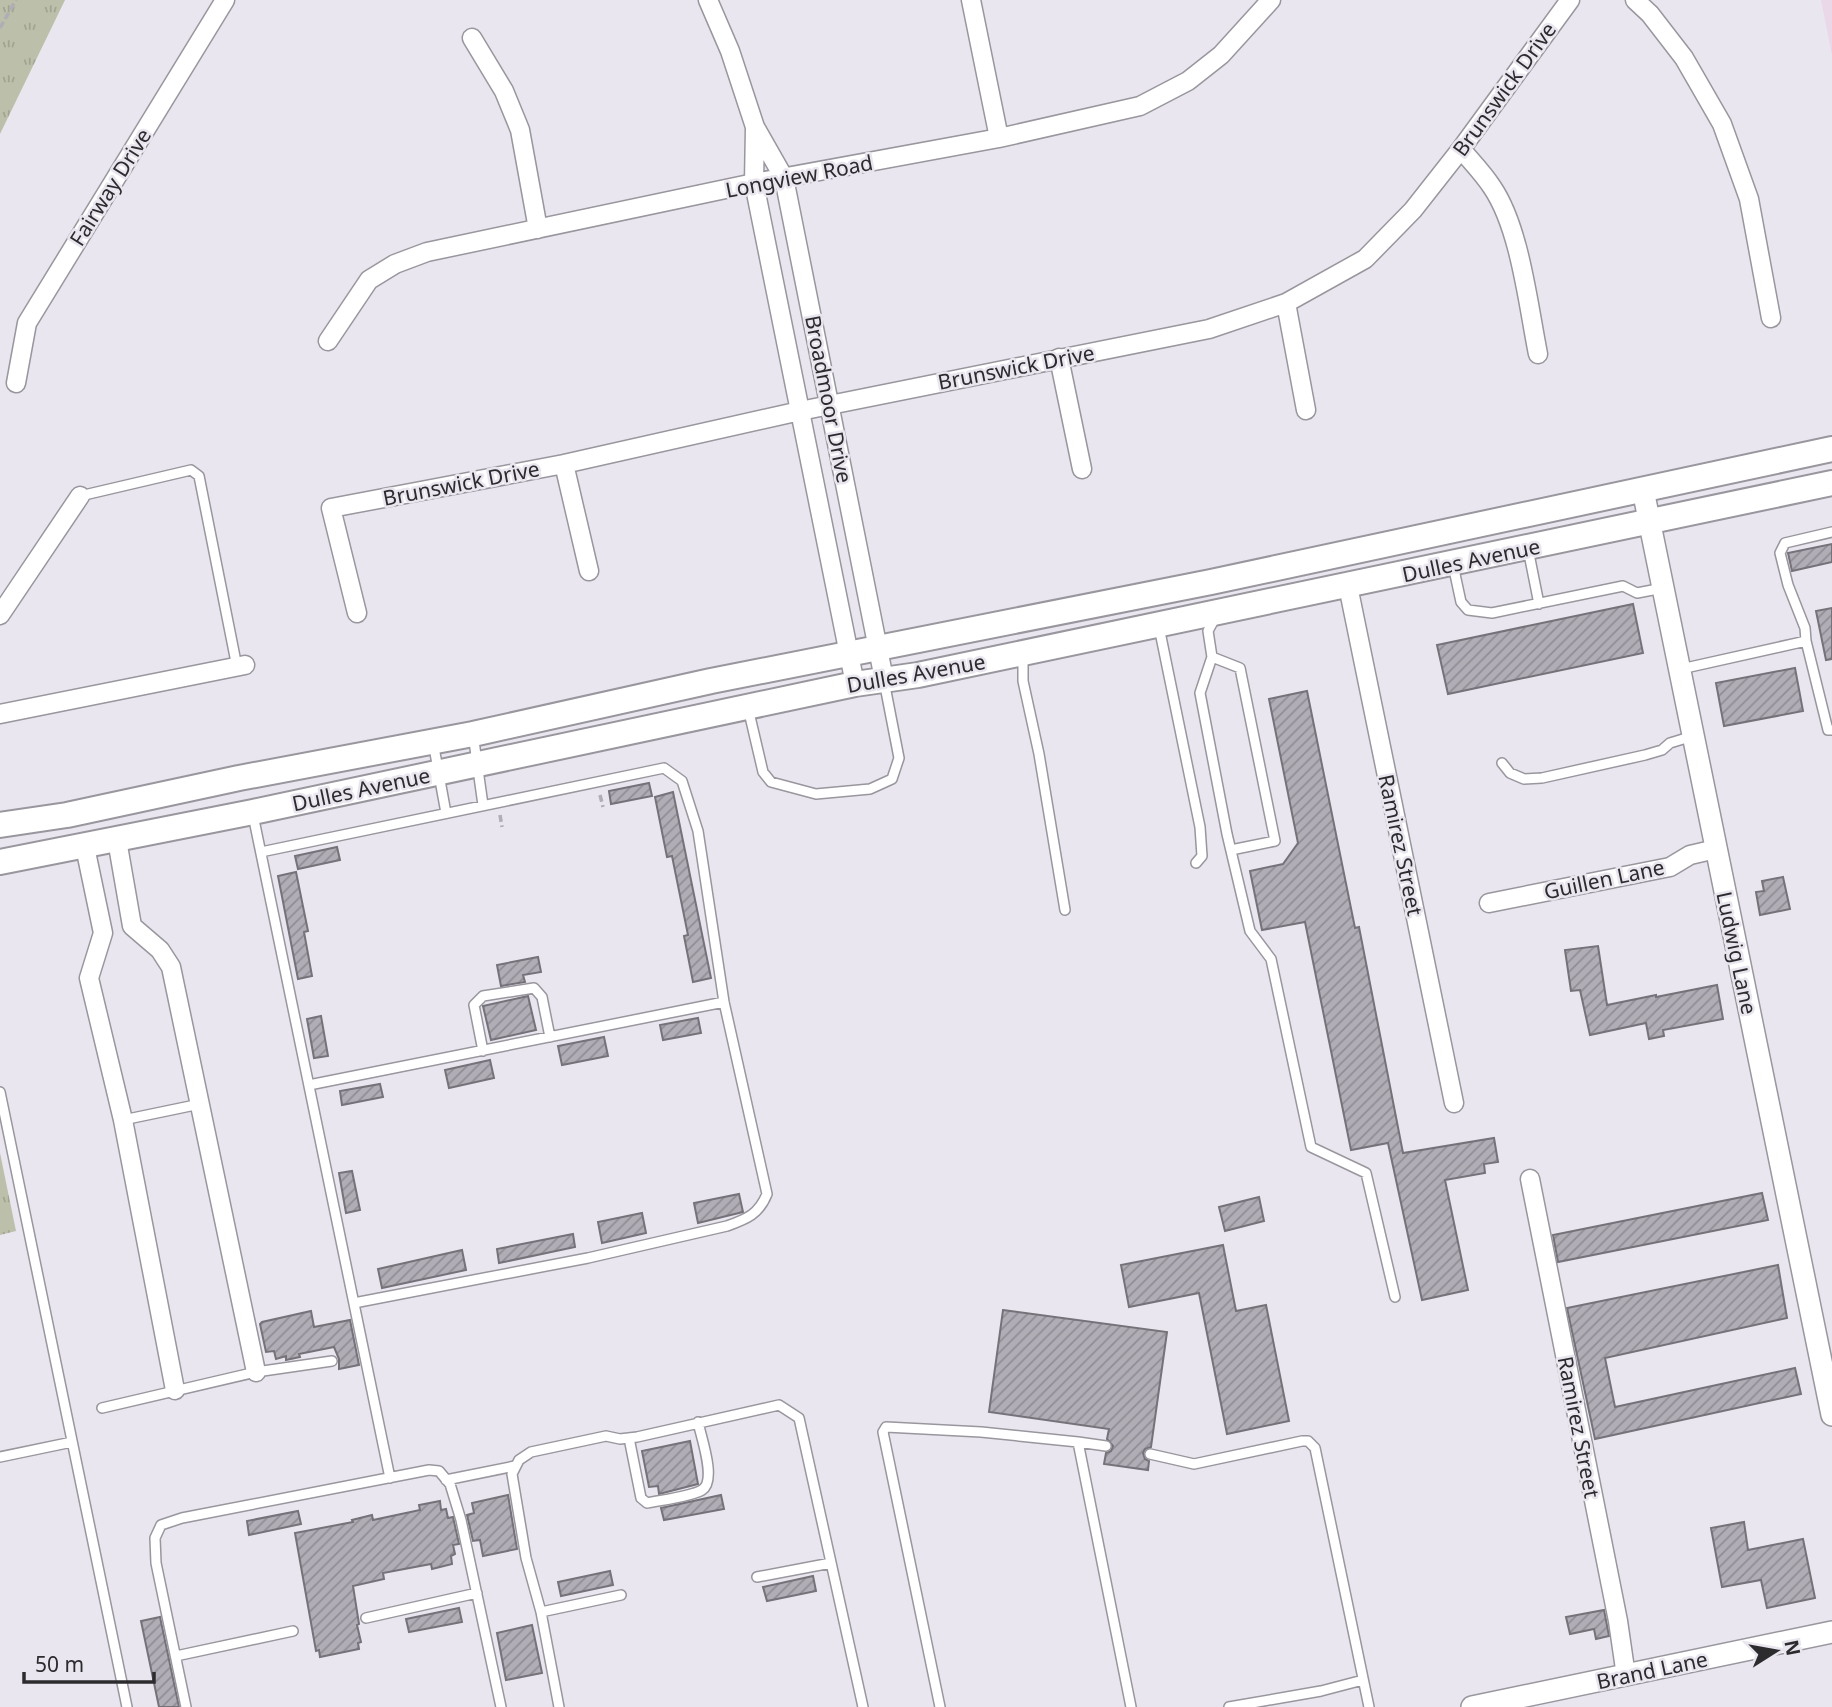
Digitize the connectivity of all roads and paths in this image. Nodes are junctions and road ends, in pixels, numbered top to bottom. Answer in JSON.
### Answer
{"nodes":[{"id":1,"x":16,"y":0,"type":"edge"},
{"id":2,"x":225,"y":0,"type":"edge"},
{"id":3,"x":708,"y":0,"type":"edge"},
{"id":4,"x":971,"y":0,"type":"edge"},
{"id":5,"x":1271,"y":0,"type":"edge"},
{"id":6,"x":1570,"y":0,"type":"edge"},
{"id":7,"x":1635,"y":0,"type":"edge"},
{"id":8,"x":0,"y":28,"type":"edge"},
{"id":9,"x":472,"y":38,"type":"dead end"},
{"id":10,"x":755,"y":127,"type":"junction"},
{"id":11,"x":999,"y":138,"type":"junction"},
{"id":12,"x":1461,"y":149,"type":"junction"},
{"id":13,"x":784,"y":178,"type":"junction"},
{"id":14,"x":754,"y":183,"type":"junction"},
{"id":15,"x":538,"y":229,"type":"junction"},
{"id":16,"x":1286,"y":303,"type":"junction"},
{"id":17,"x":1771,"y":318,"type":"dead end"},
{"id":18,"x":328,"y":341,"type":"dead end"},
{"id":19,"x":1538,"y":354,"type":"dead end"},
{"id":20,"x":1059,"y":358,"type":"junction"},
{"id":21,"x":16,"y":383,"type":"dead end"},
{"id":22,"x":830,"y":404,"type":"junction"},
{"id":23,"x":1306,"y":410,"type":"dead end"},
{"id":24,"x":800,"y":411,"type":"junction"},
{"id":25,"x":1832,"y":449,"type":"edge"},
{"id":26,"x":564,"y":464,"type":"junction"},
{"id":27,"x":1082,"y":469,"type":"dead end"},
{"id":28,"x":1832,"y":483,"type":"edge"},
{"id":29,"x":1643,"y":490,"type":"junction"},
{"id":30,"x":80,"y":496,"type":"joint"},
{"id":31,"x":1649,"y":521,"type":"junction"},
{"id":32,"x":1832,"y":532,"type":"edge"},
{"id":33,"x":1528,"y":547,"type":"junction"},
{"id":34,"x":1452,"y":564,"type":"junction"},
{"id":35,"x":589,"y":571,"type":"dead end"},
{"id":36,"x":1211,"y":582,"type":"junction"},
{"id":37,"x":1348,"y":586,"type":"junction"},
{"id":38,"x":1663,"y":588,"type":"junction"},
{"id":39,"x":1539,"y":604,"type":"junction"},
{"id":40,"x":357,"y":613,"type":"dead end"},
{"id":41,"x":1217,"y":613,"type":"junction"},
{"id":42,"x":0,"y":615,"type":"edge"},
{"id":43,"x":1158,"y":625,"type":"junction"},
{"id":44,"x":1806,"y":641,"type":"junction"},
{"id":45,"x":878,"y":649,"type":"junction"},
{"id":46,"x":1023,"y":654,"type":"junction"},
{"id":47,"x":848,"y":655,"type":"junction"},
{"id":48,"x":1212,"y":657,"type":"junction"},
{"id":49,"x":241,"y":666,"type":"joint"},
{"id":50,"x":1679,"y":670,"type":"junction"},
{"id":51,"x":884,"y":679,"type":"junction"},
{"id":52,"x":855,"y":684,"type":"junction"},
{"id":53,"x":748,"y":707,"type":"junction"},
{"id":54,"x":0,"y":714,"type":"edge"},
{"id":55,"x":1832,"y":730,"type":"edge"},
{"id":56,"x":473,"y":734,"type":"junction"},
{"id":57,"x":1693,"y":736,"type":"junction"},
{"id":58,"x":433,"y":741,"type":"junction"},
{"id":59,"x":1502,"y":763,"type":"dead end"},
{"id":60,"x":477,"y":764,"type":"junction"},
{"id":61,"x":438,"y":773,"type":"junction"},
{"id":62,"x":483,"y":805,"type":"junction"},
{"id":63,"x":253,"y":812,"type":"junction"},
{"id":64,"x":446,"y":813,"type":"junction"},
{"id":65,"x":0,"y":825,"type":"edge"},
{"id":66,"x":117,"y":840,"type":"junction"},
{"id":67,"x":85,"y":847,"type":"junction"},
{"id":68,"x":1716,"y":849,"type":"junction"},
{"id":69,"x":1231,"y":850,"type":"junction"},
{"id":70,"x":261,"y":852,"type":"junction"},
{"id":71,"x":0,"y":862,"type":"edge"},
{"id":72,"x":1196,"y":863,"type":"dead end"},
{"id":73,"x":1489,"y":903,"type":"dead end"},
{"id":74,"x":1065,"y":911,"type":"dead end"},
{"id":75,"x":132,"y":926,"type":"junction"},
{"id":76,"x":103,"y":933,"type":"junction"},
{"id":77,"x":724,"y":1002,"type":"junction"},
{"id":78,"x":550,"y":1037,"type":"junction"},
{"id":79,"x":483,"y":1051,"type":"junction"},
{"id":80,"x":309,"y":1085,"type":"junction"},
{"id":81,"x":0,"y":1092,"type":"edge"},
{"id":82,"x":1454,"y":1103,"type":"dead end"},
{"id":83,"x":200,"y":1104,"type":"junction"},
{"id":84,"x":123,"y":1120,"type":"junction"},
{"id":85,"x":1530,"y":1179,"type":"dead end"},
{"id":86,"x":1395,"y":1297,"type":"dead end"},
{"id":87,"x":354,"y":1303,"type":"junction"},
{"id":88,"x":332,"y":1361,"type":"dead end"},
{"id":89,"x":256,"y":1372,"type":"junction"},
{"id":90,"x":175,"y":1390,"type":"junction"},
{"id":91,"x":103,"y":1408,"type":"dead end"},
{"id":92,"x":1832,"y":1415,"type":"edge"},
{"id":93,"x":698,"y":1422,"type":"junction"},
{"id":94,"x":629,"y":1438,"type":"junction"},
{"id":95,"x":72,"y":1442,"type":"junction"},
{"id":96,"x":1078,"y":1442,"type":"junction"},
{"id":97,"x":1107,"y":1446,"type":"dead end"},
{"id":98,"x":1150,"y":1454,"type":"dead end"},
{"id":99,"x":0,"y":1457,"type":"edge"},
{"id":100,"x":515,"y":1466,"type":"junction"},
{"id":101,"x":390,"y":1478,"type":"junction"},
{"id":102,"x":446,"y":1480,"type":"junction"},
{"id":103,"x":831,"y":1563,"type":"junction"},
{"id":104,"x":758,"y":1577,"type":"dead end"},
{"id":105,"x":477,"y":1593,"type":"junction"},
{"id":106,"x":621,"y":1595,"type":"dead end"},
{"id":107,"x":541,"y":1612,"type":"junction"},
{"id":108,"x":366,"y":1618,"type":"dead end"},
{"id":109,"x":293,"y":1631,"type":"dead end"},
{"id":110,"x":1832,"y":1632,"type":"edge"},
{"id":111,"x":176,"y":1656,"type":"junction"},
{"id":112,"x":1626,"y":1676,"type":"junction"},
{"id":113,"x":1363,"y":1681,"type":"junction"},
{"id":114,"x":127,"y":1707,"type":"edge"},
{"id":115,"x":186,"y":1707,"type":"edge"},
{"id":116,"x":501,"y":1707,"type":"edge"},
{"id":117,"x":559,"y":1707,"type":"edge"},
{"id":118,"x":863,"y":1707,"type":"edge"},
{"id":119,"x":940,"y":1707,"type":"edge"},
{"id":120,"x":1131,"y":1707,"type":"edge"},
{"id":121,"x":1229,"y":1707,"type":"edge"},
{"id":122,"x":1369,"y":1707,"type":"edge"},
{"id":123,"x":1472,"y":1707,"type":"edge"}],
"edges":[{"from":1,"to":8,"type":"path"},
{"from":2,"to":21,"type":"street","name":"Fairway Drive"},
{"from":3,"to":10,"type":"street","name":"Broadmoor Drive"},
{"from":4,"to":11,"type":"street"},
{"from":5,"to":11,"type":"street","name":"Longview Road"},
{"from":6,"to":12,"type":"street","name":"Brunswick Drive"},
{"from":7,"to":17,"type":"street"},
{"from":9,"to":15,"type":"street"},
{"from":10,"to":13,"type":"street","name":"Broadmoor Drive"},
{"from":10,"to":14,"type":"street","name":"Broadmoor Drive"},
{"from":11,"to":13,"type":"street","name":"Longview Road"},
{"from":12,"to":16,"type":"street","name":"Brunswick Drive"},
{"from":12,"to":19,"type":"street"},
{"from":13,"to":14,"type":"street","name":"Longview Road"},
{"from":13,"to":22,"type":"street","name":"Broadmoor Drive"},
{"from":14,"to":15,"type":"street","name":"Longview Road"},
{"from":14,"to":24,"type":"street","name":"Broadmoor Drive"},
{"from":15,"to":18,"type":"street","name":"Longview Road"},
{"from":16,"to":20,"type":"street","name":"Brunswick Drive"},
{"from":16,"to":23,"type":"street"},
{"from":20,"to":22,"type":"street","name":"Brunswick Drive"},
{"from":20,"to":27,"type":"street"},
{"from":22,"to":24,"type":"street","name":"Brunswick Drive"},
{"from":22,"to":45,"type":"street","name":"Broadmoor Drive"},
{"from":24,"to":26,"type":"street","name":"Brunswick Drive"},
{"from":24,"to":47,"type":"street","name":"Broadmoor Drive"},
{"from":25,"to":29,"type":"main road","name":"Dulles Avenue"},
{"from":26,"to":35,"type":"street"},
{"from":26,"to":40,"type":"street","name":"Brunswick Drive"},
{"from":28,"to":31,"type":"main road","name":"Dulles Avenue"},
{"from":29,"to":31,"type":"street","name":"Ludwig Lane"},
{"from":29,"to":36,"type":"main road","name":"Dulles Avenue"},
{"from":30,"to":42,"type":"street"},
{"from":30,"to":49,"type":"lane"},
{"from":31,"to":33,"type":"main road","name":"Dulles Avenue"},
{"from":31,"to":38,"type":"street","name":"Ludwig Lane"},
{"from":32,"to":44,"type":"lane"},
{"from":33,"to":34,"type":"main road","name":"Dulles Avenue"},
{"from":33,"to":39,"type":"lane"},
{"from":34,"to":37,"type":"main road","name":"Dulles Avenue"},
{"from":34,"to":39,"type":"lane"},
{"from":36,"to":41,"type":"main road"},
{"from":36,"to":45,"type":"main road","name":"Dulles Avenue"},
{"from":37,"to":41,"type":"main road","name":"Dulles Avenue"},
{"from":37,"to":82,"type":"street","name":"Ramirez Street"},
{"from":38,"to":39,"type":"lane"},
{"from":38,"to":50,"type":"street","name":"Ludwig Lane"},
{"from":41,"to":43,"type":"main road","name":"Dulles Avenue"},
{"from":41,"to":48,"type":"lane"},
{"from":43,"to":46,"type":"main road","name":"Dulles Avenue"},
{"from":43,"to":72,"type":"lane"},
{"from":44,"to":50,"type":"lane"},
{"from":44,"to":55,"type":"lane"},
{"from":45,"to":47,"type":"main road","name":"Dulles Avenue"},
{"from":45,"to":51,"type":"street","name":"Broadmoor Drive"},
{"from":46,"to":51,"type":"main road","name":"Dulles Avenue"},
{"from":46,"to":74,"type":"lane"},
{"from":47,"to":52,"type":"street","name":"Broadmoor Drive"},
{"from":47,"to":56,"type":"main road","name":"Dulles Avenue"},
{"from":48,"to":69,"type":"lane"},
{"from":48,"to":69,"type":"lane"},
{"from":49,"to":54,"type":"street"},
{"from":50,"to":57,"type":"street","name":"Ludwig Lane"},
{"from":51,"to":52,"type":"main road","name":"Dulles Avenue"},
{"from":51,"to":53,"type":"lane"},
{"from":52,"to":53,"type":"main road","name":"Dulles Avenue"},
{"from":53,"to":60,"type":"main road","name":"Dulles Avenue"},
{"from":56,"to":58,"type":"main road","name":"Dulles Avenue"},
{"from":56,"to":60,"type":"lane"},
{"from":57,"to":59,"type":"lane"},
{"from":57,"to":68,"type":"street","name":"Ludwig Lane"},
{"from":58,"to":61,"type":"lane"},
{"from":58,"to":65,"type":"main road","name":"Dulles Avenue"},
{"from":60,"to":61,"type":"main road","name":"Dulles Avenue"},
{"from":60,"to":62,"type":"lane"},
{"from":61,"to":63,"type":"main road","name":"Dulles Avenue"},
{"from":61,"to":64,"type":"lane"},
{"from":62,"to":64,"type":"lane"},
{"from":62,"to":77,"type":"lane"},
{"from":63,"to":66,"type":"main road","name":"Dulles Avenue"},
{"from":63,"to":70,"type":"lane"},
{"from":64,"to":70,"type":"lane"},
{"from":66,"to":67,"type":"main road","name":"Dulles Avenue"},
{"from":66,"to":75,"type":"street"},
{"from":67,"to":71,"type":"main road","name":"Dulles Avenue"},
{"from":67,"to":76,"type":"street"},
{"from":68,"to":73,"type":"street","name":"Guillen Lane"},
{"from":68,"to":92,"type":"street","name":"Ludwig Lane"},
{"from":69,"to":86,"type":"lane"},
{"from":70,"to":80,"type":"lane"},
{"from":75,"to":76,"type":"street"},
{"from":75,"to":83,"type":"street"},
{"from":76,"to":84,"type":"street"},
{"from":77,"to":78,"type":"lane"},
{"from":77,"to":87,"type":"lane"},
{"from":78,"to":79,"type":"lane"},
{"from":78,"to":79,"type":"lane"},
{"from":79,"to":80,"type":"lane"},
{"from":80,"to":87,"type":"lane"},
{"from":81,"to":95,"type":"lane"},
{"from":83,"to":84,"type":"lane"},
{"from":83,"to":89,"type":"street"},
{"from":84,"to":90,"type":"street"},
{"from":85,"to":112,"type":"street","name":"Ramirez Street"},
{"from":87,"to":101,"type":"lane"},
{"from":88,"to":89,"type":"lane"},
{"from":89,"to":90,"type":"lane"},
{"from":90,"to":91,"type":"lane"},
{"from":93,"to":94,"type":"lane"},
{"from":93,"to":94,"type":"lane"},
{"from":93,"to":103,"type":"lane"},
{"from":94,"to":100,"type":"lane"},
{"from":95,"to":99,"type":"lane"},
{"from":95,"to":114,"type":"lane"},
{"from":96,"to":97,"type":"lane"},
{"from":96,"to":119,"type":"lane"},
{"from":96,"to":120,"type":"lane"},
{"from":98,"to":113,"type":"lane"},
{"from":100,"to":102,"type":"lane"},
{"from":100,"to":107,"type":"lane"},
{"from":101,"to":102,"type":"lane"},
{"from":101,"to":111,"type":"lane"},
{"from":102,"to":105,"type":"lane"},
{"from":103,"to":104,"type":"lane"},
{"from":103,"to":118,"type":"lane"},
{"from":105,"to":108,"type":"lane"},
{"from":105,"to":116,"type":"lane"},
{"from":106,"to":107,"type":"lane"},
{"from":107,"to":117,"type":"lane"},
{"from":109,"to":111,"type":"lane"},
{"from":110,"to":112,"type":"street","name":"Brand Lane"},
{"from":111,"to":115,"type":"lane"},
{"from":112,"to":123,"type":"street","name":"Brand Lane"},
{"from":113,"to":121,"type":"lane"},
{"from":113,"to":122,"type":"lane"}]}
